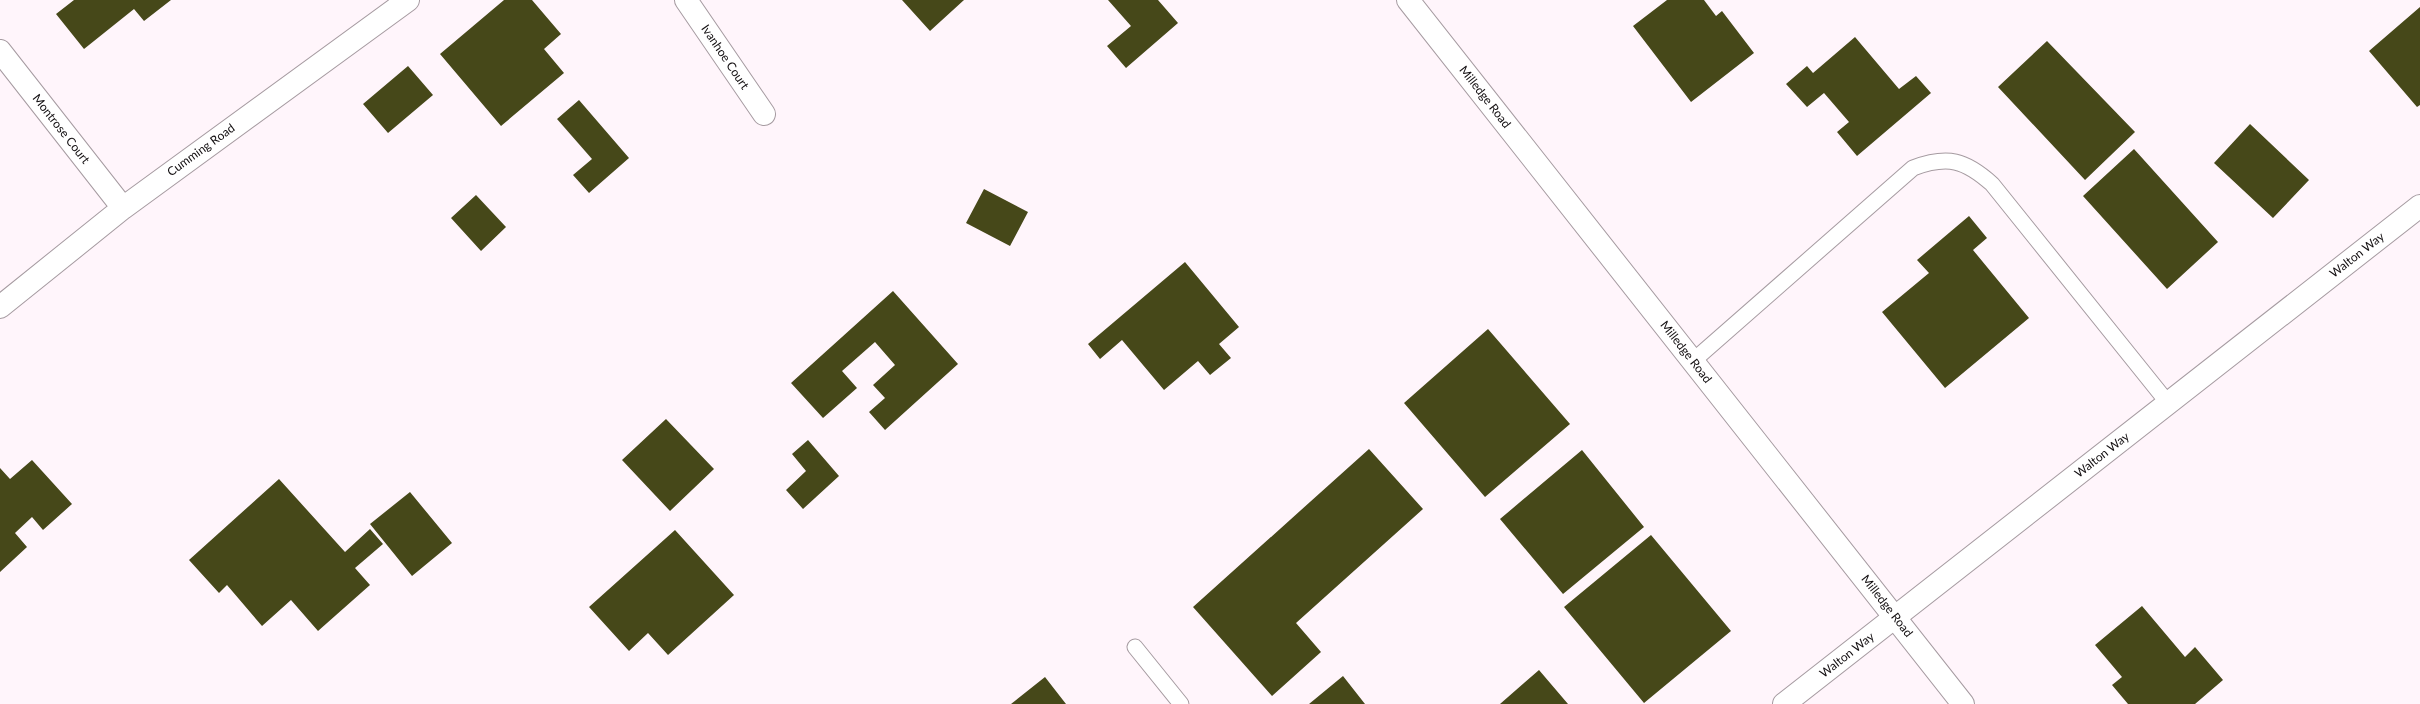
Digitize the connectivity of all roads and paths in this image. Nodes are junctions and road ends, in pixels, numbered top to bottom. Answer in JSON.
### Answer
{"nodes":[{"id":1,"x":408,"y":0,"type":"edge"},
{"id":2,"x":686,"y":0,"type":"edge"},
{"id":3,"x":1408,"y":0,"type":"edge"},
{"id":4,"x":0,"y":51,"type":"edge"},
{"id":5,"x":764,"y":114,"type":"dead end"},
{"id":6,"x":2420,"y":206,"type":"edge"},
{"id":7,"x":123,"y":208,"type":"junction"},
{"id":8,"x":0,"y":307,"type":"edge"},
{"id":9,"x":1693,"y":361,"type":"junction"},
{"id":10,"x":2168,"y":403,"type":"junction"},
{"id":11,"x":1896,"y":616,"type":"junction"},
{"id":12,"x":1135,"y":647,"type":"dead end"},
{"id":13,"x":1181,"y":704,"type":"edge"},
{"id":14,"x":1784,"y":704,"type":"edge"},
{"id":15,"x":1963,"y":704,"type":"edge"}],
"edges":[{"from":1,"to":7,"type":"street","name":"Cumming Road"},
{"from":2,"to":5,"type":"street","name":"Ivanhoe Court"},
{"from":3,"to":9,"type":"street","name":"Milledge Road"},
{"from":4,"to":7,"type":"street","name":"Montrose Court"},
{"from":6,"to":10,"type":"street","name":"Walton Way"},
{"from":7,"to":8,"type":"street","name":"Cumming Road"},
{"from":9,"to":10,"type":"lane"},
{"from":9,"to":11,"type":"street","name":"Milledge Road"},
{"from":10,"to":11,"type":"street","name":"Walton Way"},
{"from":11,"to":14,"type":"street","name":"Walton Way"},
{"from":11,"to":15,"type":"street","name":"Milledge Road"},
{"from":12,"to":13,"type":"lane"}]}
